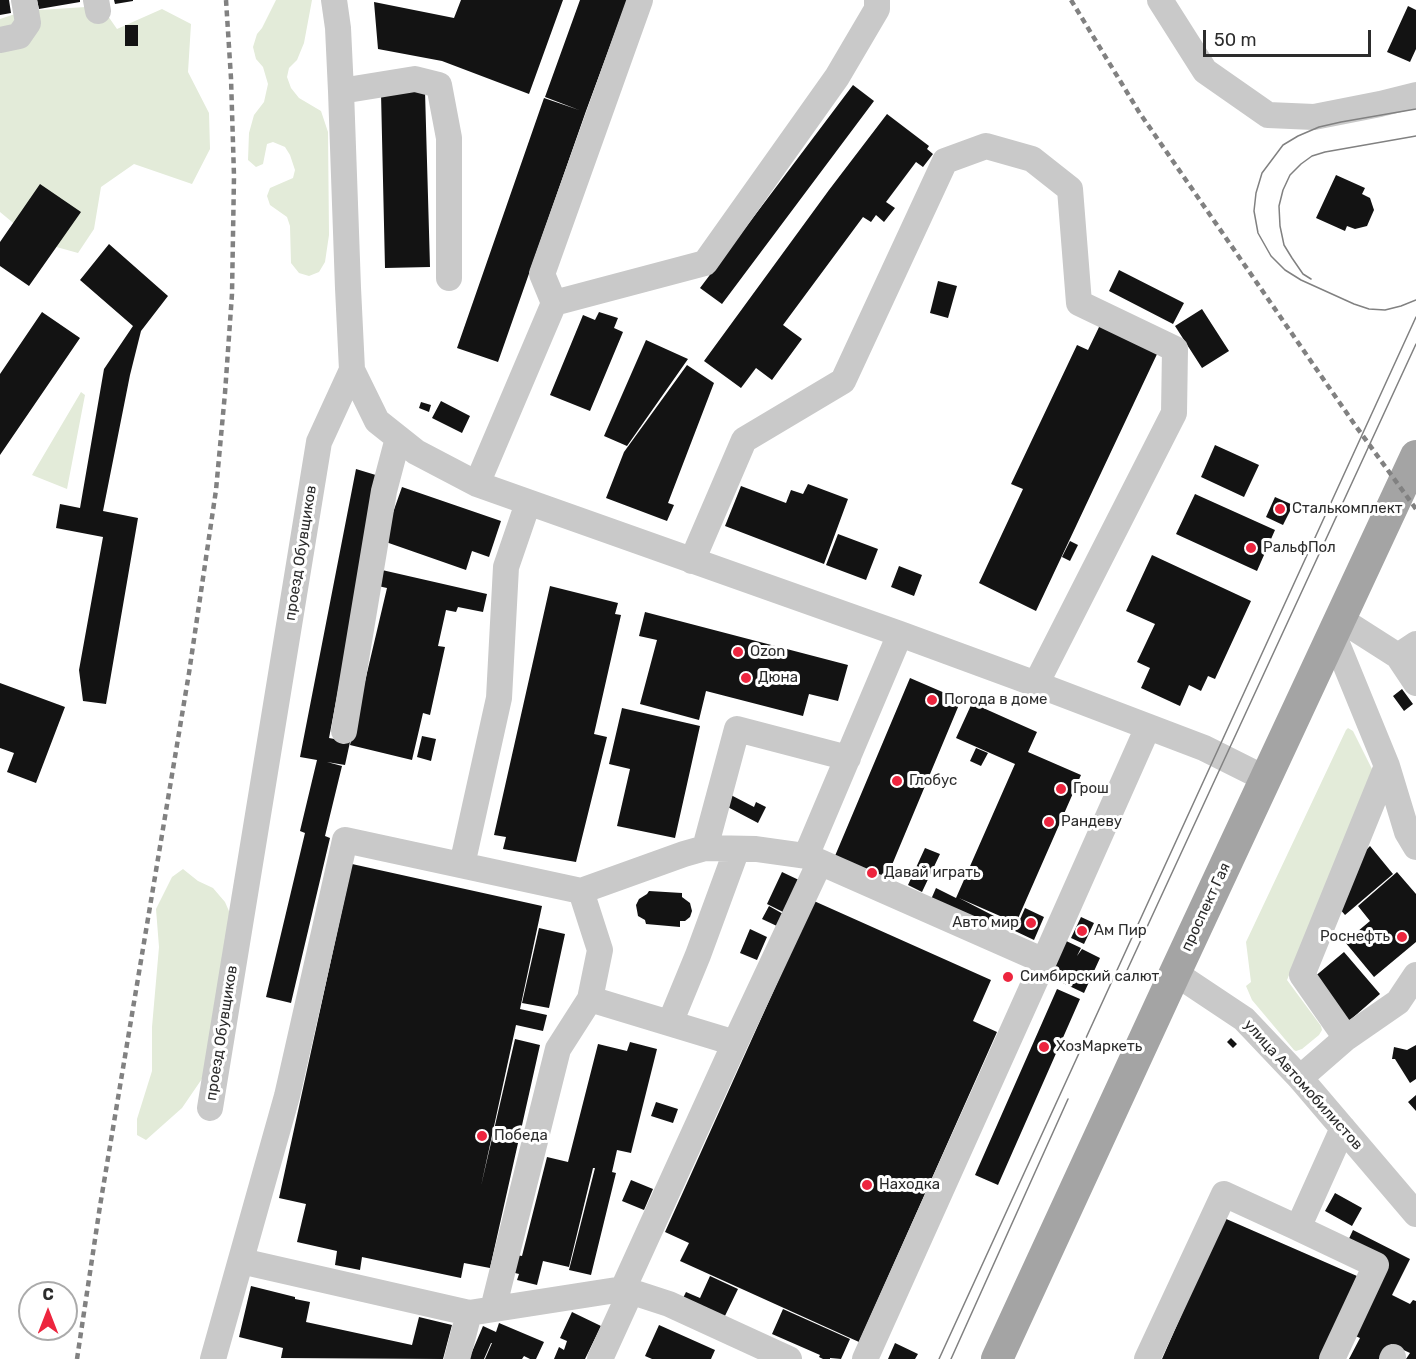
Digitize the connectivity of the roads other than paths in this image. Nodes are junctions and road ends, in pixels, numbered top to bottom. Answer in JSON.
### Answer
{"nodes":[{"id":1,"x":24,"y":0,"type":"edge"},
{"id":2,"x":334,"y":0,"type":"edge"},
{"id":3,"x":640,"y":0,"type":"edge"},
{"id":4,"x":877,"y":0,"type":"edge"},
{"id":5,"x":1160,"y":0,"type":"edge"},
{"id":6,"x":0,"y":40,"type":"edge"},
{"id":7,"x":341,"y":91,"type":"junction"},
{"id":8,"x":1416,"y":95,"type":"edge"},
{"id":9,"x":449,"y":278,"type":"dead end"},
{"id":10,"x":554,"y":303,"type":"junction"},
{"id":11,"x":352,"y":370,"type":"junction"},
{"id":12,"x":399,"y":438,"type":"junction"},
{"id":13,"x":1416,"y":456,"type":"edge"},
{"id":14,"x":477,"y":484,"type":"junction"},
{"id":15,"x":528,"y":503,"type":"junction"},
{"id":16,"x":692,"y":561,"type":"junction"},
{"id":17,"x":1337,"y":626,"type":"junction"},
{"id":18,"x":900,"y":634,"type":"junction"},
{"id":19,"x":1407,"y":650,"type":"edge"},
{"id":20,"x":1416,"y":683,"type":"edge"},
{"id":21,"x":1036,"y":684,"type":"junction"},
{"id":22,"x":1148,"y":727,"type":"junction"},
{"id":23,"x":344,"y":731,"type":"dead end"},
{"id":24,"x":848,"y":759,"type":"junction"},
{"id":25,"x":1387,"y":766,"type":"junction"},
{"id":26,"x":1266,"y":779,"type":"junction"},
{"id":27,"x":1416,"y":847,"type":"edge"},
{"id":28,"x":705,"y":848,"type":"junction"},
{"id":29,"x":737,"y":849,"type":"junction"},
{"id":30,"x":813,"y":859,"type":"junction"},
{"id":31,"x":462,"y":865,"type":"junction"},
{"id":32,"x":581,"y":891,"type":"junction"},
{"id":33,"x":1044,"y":962,"type":"junction"},
{"id":34,"x":1175,"y":973,"type":"junction"},
{"id":35,"x":1416,"y":975,"type":"edge"},
{"id":36,"x":590,"y":999,"type":"junction"},
{"id":37,"x":670,"y":1023,"type":"junction"},
{"id":38,"x":1346,"y":1038,"type":"junction"},
{"id":39,"x":735,"y":1043,"type":"junction"},
{"id":40,"x":1300,"y":1078,"type":"junction"},
{"id":41,"x":210,"y":1108,"type":"dead end"},
{"id":42,"x":1343,"y":1128,"type":"junction"},
{"id":43,"x":1416,"y":1214,"type":"edge"},
{"id":44,"x":1298,"y":1228,"type":"junction"},
{"id":45,"x":241,"y":1261,"type":"junction"},
{"id":46,"x":627,"y":1290,"type":"junction"},
{"id":47,"x":481,"y":1311,"type":"junction"},
{"id":48,"x":213,"y":1359,"type":"edge"},
{"id":49,"x":458,"y":1359,"type":"edge"},
{"id":50,"x":600,"y":1359,"type":"edge"},
{"id":51,"x":789,"y":1359,"type":"edge"},
{"id":52,"x":865,"y":1359,"type":"edge"},
{"id":53,"x":997,"y":1359,"type":"edge"},
{"id":54,"x":1148,"y":1359,"type":"edge"},
{"id":55,"x":1332,"y":1359,"type":"edge"}],
"edges":[{"from":1,"to":6,"type":"street"},
{"from":2,"to":7,"type":"street","name":"проезд Обувщиков"},
{"from":3,"to":10,"type":"street"},
{"from":4,"to":10,"type":"street"},
{"from":5,"to":8,"type":"street"},
{"from":7,"to":9,"type":"street"},
{"from":7,"to":11,"type":"street","name":"проезд Обувщиков"},
{"from":10,"to":14,"type":"street"},
{"from":11,"to":12,"type":"street"},
{"from":11,"to":41,"type":"street","name":"проезд Обувщиков"},
{"from":12,"to":14,"type":"street"},
{"from":12,"to":23,"type":"street"},
{"from":13,"to":17,"type":"main road","name":"проспект Гая"},
{"from":14,"to":15,"type":"street"},
{"from":15,"to":16,"type":"street"},
{"from":15,"to":31,"type":"street"},
{"from":16,"to":18,"type":"street"},
{"from":16,"to":21,"type":"street"},
{"from":17,"to":19,"type":"street"},
{"from":17,"to":25,"type":"street"},
{"from":17,"to":26,"type":"main road","name":"проспект Гая"},
{"from":18,"to":21,"type":"street"},
{"from":18,"to":24,"type":"street"},
{"from":19,"to":20,"type":"street"},
{"from":21,"to":22,"type":"street"},
{"from":22,"to":26,"type":"street"},
{"from":22,"to":33,"type":"street"},
{"from":24,"to":28,"type":"street"},
{"from":24,"to":30,"type":"street"},
{"from":25,"to":27,"type":"street"},
{"from":25,"to":38,"type":"street"},
{"from":26,"to":34,"type":"main road","name":"проспект Гая"},
{"from":28,"to":29,"type":"street"},
{"from":28,"to":32,"type":"street"},
{"from":29,"to":30,"type":"street"},
{"from":29,"to":37,"type":"street"},
{"from":30,"to":33,"type":"street"},
{"from":30,"to":39,"type":"street"},
{"from":31,"to":32,"type":"street"},
{"from":31,"to":45,"type":"street"},
{"from":32,"to":36,"type":"street"},
{"from":33,"to":52,"type":"street"},
{"from":34,"to":40,"type":"street","name":"улица Автомобилистов"},
{"from":34,"to":53,"type":"main road","name":"проспект Гая"},
{"from":35,"to":38,"type":"street"},
{"from":36,"to":37,"type":"street"},
{"from":36,"to":47,"type":"street"},
{"from":37,"to":39,"type":"street"},
{"from":38,"to":40,"type":"street"},
{"from":39,"to":46,"type":"street"},
{"from":40,"to":42,"type":"street","name":"улица Автомобилистов"},
{"from":42,"to":43,"type":"street","name":"улица Автомобилистов"},
{"from":42,"to":44,"type":"street"},
{"from":44,"to":54,"type":"street"},
{"from":44,"to":55,"type":"street"},
{"from":45,"to":47,"type":"street"},
{"from":45,"to":48,"type":"street"},
{"from":46,"to":47,"type":"street"},
{"from":46,"to":50,"type":"street"},
{"from":46,"to":51,"type":"street"},
{"from":47,"to":49,"type":"street"}]}
